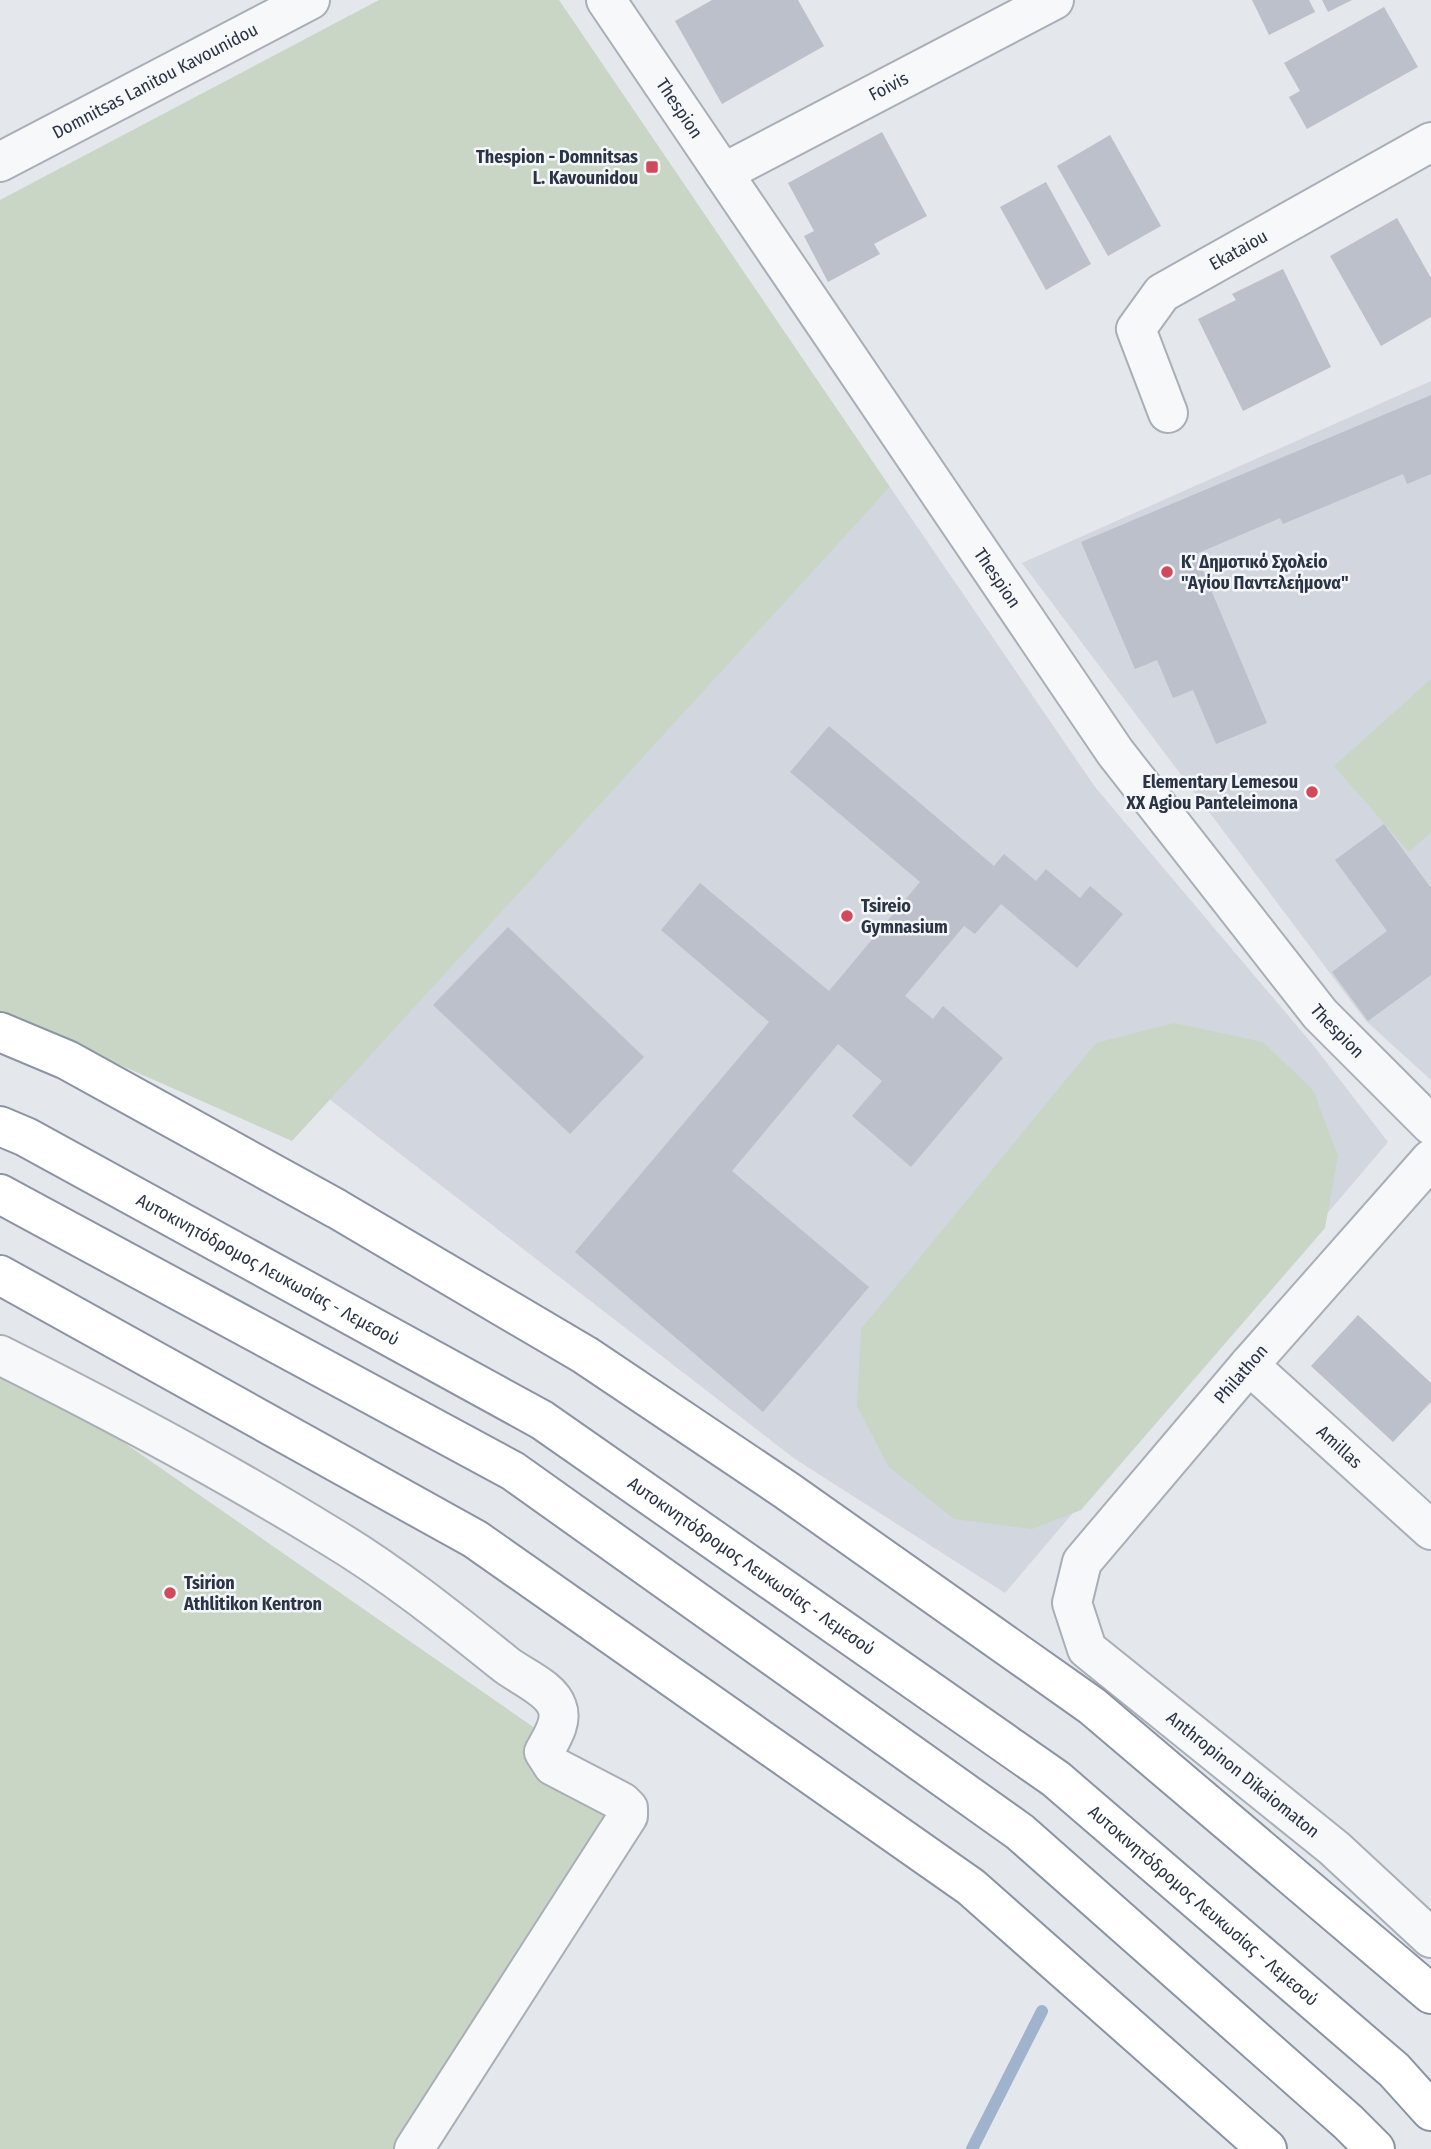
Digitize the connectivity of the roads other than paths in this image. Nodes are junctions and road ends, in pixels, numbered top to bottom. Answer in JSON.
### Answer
{"nodes":[{"id":1,"x":310,"y":0,"type":"edge"},
{"id":2,"x":606,"y":0,"type":"edge"},
{"id":3,"x":1054,"y":0,"type":"edge"},
{"id":4,"x":269,"y":9,"type":"edge"},
{"id":5,"x":1431,"y":142,"type":"edge"},
{"id":6,"x":0,"y":162,"type":"edge"},
{"id":7,"x":723,"y":173,"type":"junction"},
{"id":8,"x":1168,"y":413,"type":"dead end"},
{"id":9,"x":0,"y":1032,"type":"edge"},
{"id":10,"x":1431,"y":1125,"type":"edge"},
{"id":11,"x":0,"y":1126,"type":"edge"},
{"id":12,"x":1431,"y":1158,"type":"edge"},
{"id":13,"x":0,"y":1194,"type":"edge"},
{"id":14,"x":0,"y":1275,"type":"edge"},
{"id":15,"x":0,"y":1355,"type":"edge"},
{"id":16,"x":1249,"y":1365,"type":"junction"},
{"id":17,"x":1431,"y":1531,"type":"edge"},
{"id":18,"x":1072,"y":1603,"type":"joint"},
{"id":19,"x":1431,"y":1938,"type":"edge"},
{"id":20,"x":1431,"y":1994,"type":"edge"},
{"id":21,"x":1431,"y":2111,"type":"edge"},
{"id":22,"x":414,"y":2149,"type":"edge"},
{"id":23,"x":1267,"y":2149,"type":"edge"},
{"id":24,"x":1375,"y":2149,"type":"edge"}],
"edges":[{"from":1,"to":4,"type":"street","name":"Domnitsas Lanitou Kavounidou"},
{"from":2,"to":7,"type":"street","name":"Thespion"},
{"from":3,"to":7,"type":"street","name":"Foivis"},
{"from":4,"to":6,"type":"street","name":"Domnitsas Lanitou Kavounidou"},
{"from":5,"to":8,"type":"street","name":"Ekataiou"},
{"from":7,"to":10,"type":"street","name":"Thespion"},
{"from":9,"to":20,"type":"highway"},
{"from":11,"to":21,"type":"highway","name":"Αυτοκινητόδρομος Λευκωσίας - Λεμεσού"},
{"from":12,"to":16,"type":"street","name":"Philathon"},
{"from":13,"to":24,"type":"highway"},
{"from":14,"to":23,"type":"highway"},
{"from":15,"to":22,"type":"street"},
{"from":16,"to":17,"type":"street","name":"Amillas"},
{"from":16,"to":18,"type":"street","name":"Philathon"},
{"from":18,"to":19,"type":"street","name":"Anthropinon Dikaiomaton"}]}
